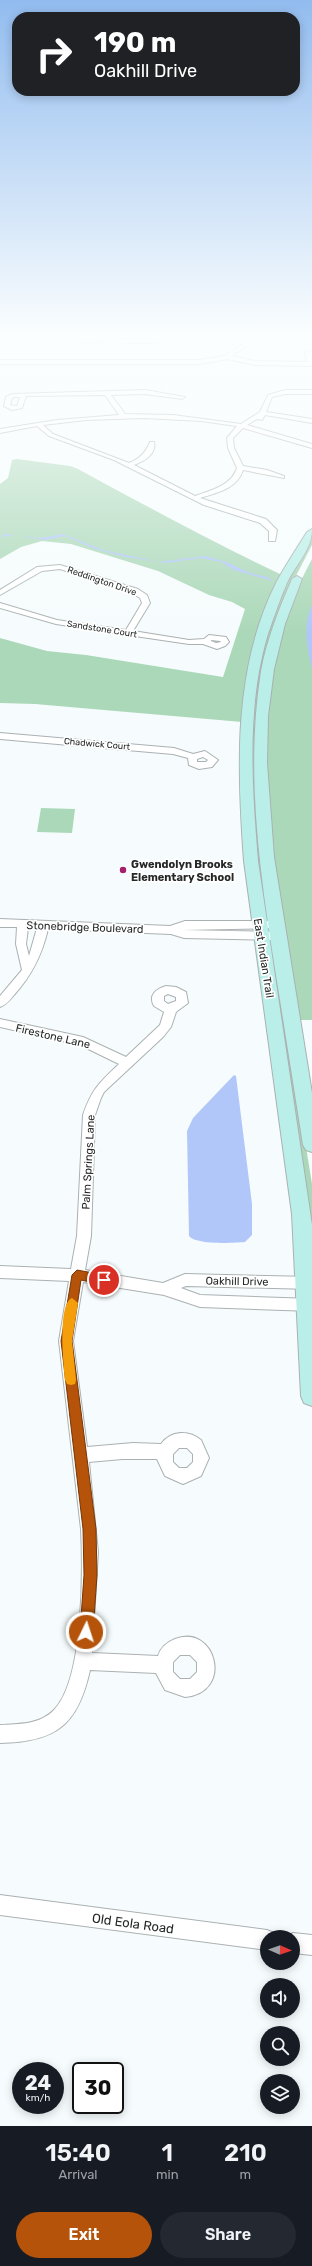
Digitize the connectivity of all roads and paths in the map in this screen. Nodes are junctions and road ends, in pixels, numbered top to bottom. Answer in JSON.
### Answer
{"nodes":[{"id":1,"x":52,"y":435,"type":"edge"},
{"id":2,"x":59,"y":435,"type":"edge"},
{"id":3,"x":233,"y":435,"type":"edge"},
{"id":4,"x":241,"y":435,"type":"edge"},
{"id":5,"x":263,"y":435,"type":"edge"},
{"id":6,"x":269,"y":435,"type":"edge"},
{"id":7,"x":62,"y":438,"type":"junction"},
{"id":8,"x":144,"y":440,"type":"dead end"},
{"id":9,"x":231,"y":442,"type":"junction"},
{"id":10,"x":312,"y":446,"type":"edge"},
{"id":11,"x":312,"y":452,"type":"edge"},
{"id":12,"x":129,"y":465,"type":"junction"},
{"id":13,"x":240,"y":468,"type":"junction"},
{"id":14,"x":282,"y":477,"type":"dead end"},
{"id":15,"x":194,"y":498,"type":"junction"},
{"id":16,"x":312,"y":532,"type":"edge"},
{"id":17,"x":272,"y":538,"type":"dead end"},
{"id":18,"x":312,"y":551,"type":"edge"},
{"id":19,"x":0,"y":593,"type":"edge"},
{"id":20,"x":0,"y":605,"type":"edge"},
{"id":21,"x":128,"y":633,"type":"junction"},
{"id":22,"x":206,"y":642,"type":"dead end"},
{"id":23,"x":0,"y":736,"type":"edge"},
{"id":24,"x":193,"y":757,"type":"dead end"},
{"id":25,"x":0,"y":923,"type":"edge"},
{"id":26,"x":23,"y":925,"type":"junction"},
{"id":27,"x":43,"y":926,"type":"junction"},
{"id":28,"x":260,"y":931,"type":"junction"},
{"id":29,"x":277,"y":931,"type":"junction"},
{"id":30,"x":28,"y":970,"type":"junction"},
{"id":31,"x":0,"y":1002,"type":"edge"},
{"id":32,"x":171,"y":1008,"type":"dead end"},
{"id":33,"x":0,"y":1023,"type":"edge"},
{"id":34,"x":127,"y":1063,"type":"junction"},
{"id":35,"x":312,"y":1145,"type":"edge"},
{"id":36,"x":0,"y":1272,"type":"edge"},
{"id":37,"x":77,"y":1275,"type":"junction"},
{"id":38,"x":309,"y":1283,"type":"edge"},
{"id":39,"x":164,"y":1289,"type":"junction"},
{"id":40,"x":310,"y":1305,"type":"edge"},
{"id":41,"x":312,"y":1396,"type":"edge"},
{"id":42,"x":165,"y":1452,"type":"dead end"},
{"id":43,"x":80,"y":1456,"type":"junction"},
{"id":44,"x":84,"y":1661,"type":"junction"},
{"id":45,"x":165,"y":1665,"type":"dead end"},
{"id":46,"x":0,"y":1734,"type":"edge"},
{"id":47,"x":0,"y":1905,"type":"edge"},
{"id":48,"x":260,"y":1939,"type":"edge"},
{"id":49,"x":300,"y":1944,"type":"edge"},
{"id":50,"x":312,"y":1945,"type":"edge"}],
"edges":[{"from":1,"to":7,"type":"street"},
{"from":2,"to":7,"type":"street"},
{"from":3,"to":9,"type":"street"},
{"from":4,"to":9,"type":"street"},
{"from":5,"to":11,"type":"street"},
{"from":6,"to":10,"type":"street"},
{"from":7,"to":12,"type":"street"},
{"from":8,"to":12,"type":"street"},
{"from":9,"to":13,"type":"street"},
{"from":12,"to":15,"type":"street"},
{"from":13,"to":14,"type":"street"},
{"from":13,"to":15,"type":"street"},
{"from":15,"to":17,"type":"street"},
{"from":16,"to":28,"type":"main road","name":"East Indian Trail"},
{"from":18,"to":29,"type":"main road","name":"East Indian Trail"},
{"from":19,"to":21,"type":"street","name":"Reddington Drive"},
{"from":20,"to":21,"type":"street","name":"Sandstone Court"},
{"from":21,"to":22,"type":"street","name":"Sandstone Court"},
{"from":23,"to":24,"type":"street","name":"Chadwick Court"},
{"from":25,"to":26,"type":"street","name":"Stonebridge Boulevard"},
{"from":26,"to":27,"type":"street","name":"Stonebridge Boulevard"},
{"from":26,"to":30,"type":"street"},
{"from":27,"to":28,"type":"street","name":"Stonebridge Boulevard"},
{"from":27,"to":30,"type":"street"},
{"from":28,"to":29,"type":"street","name":"Stonebridge Boulevard"},
{"from":28,"to":38,"type":"main road","name":"East Indian Trail"},
{"from":29,"to":35,"type":"main road","name":"East Indian Trail"},
{"from":30,"to":31,"type":"street"},
{"from":32,"to":34,"type":"street","name":"Palm Springs Lane"},
{"from":33,"to":34,"type":"street","name":"Firestone Lane"},
{"from":34,"to":37,"type":"street","name":"Palm Springs Lane"},
{"from":36,"to":37,"type":"street","name":"Oakhill Drive"},
{"from":37,"to":39,"type":"street","name":"Oakhill Drive"},
{"from":37,"to":43,"type":"street","name":"Palm Springs Lane"},
{"from":38,"to":39,"type":"street","name":"Oakhill Drive"},
{"from":38,"to":40,"type":"main road","name":"East Indian Trail"},
{"from":39,"to":40,"type":"street","name":"Oakhill Drive"},
{"from":40,"to":41,"type":"main road","name":"East Indian Trail"},
{"from":42,"to":43,"type":"street"},
{"from":43,"to":44,"type":"street","name":"Palm Springs Lane"},
{"from":44,"to":45,"type":"street"},
{"from":44,"to":46,"type":"street","name":"Palm Springs Lane"},
{"from":47,"to":48,"type":"street","name":"Old Eola Road"},
{"from":49,"to":50,"type":"street"}]}
